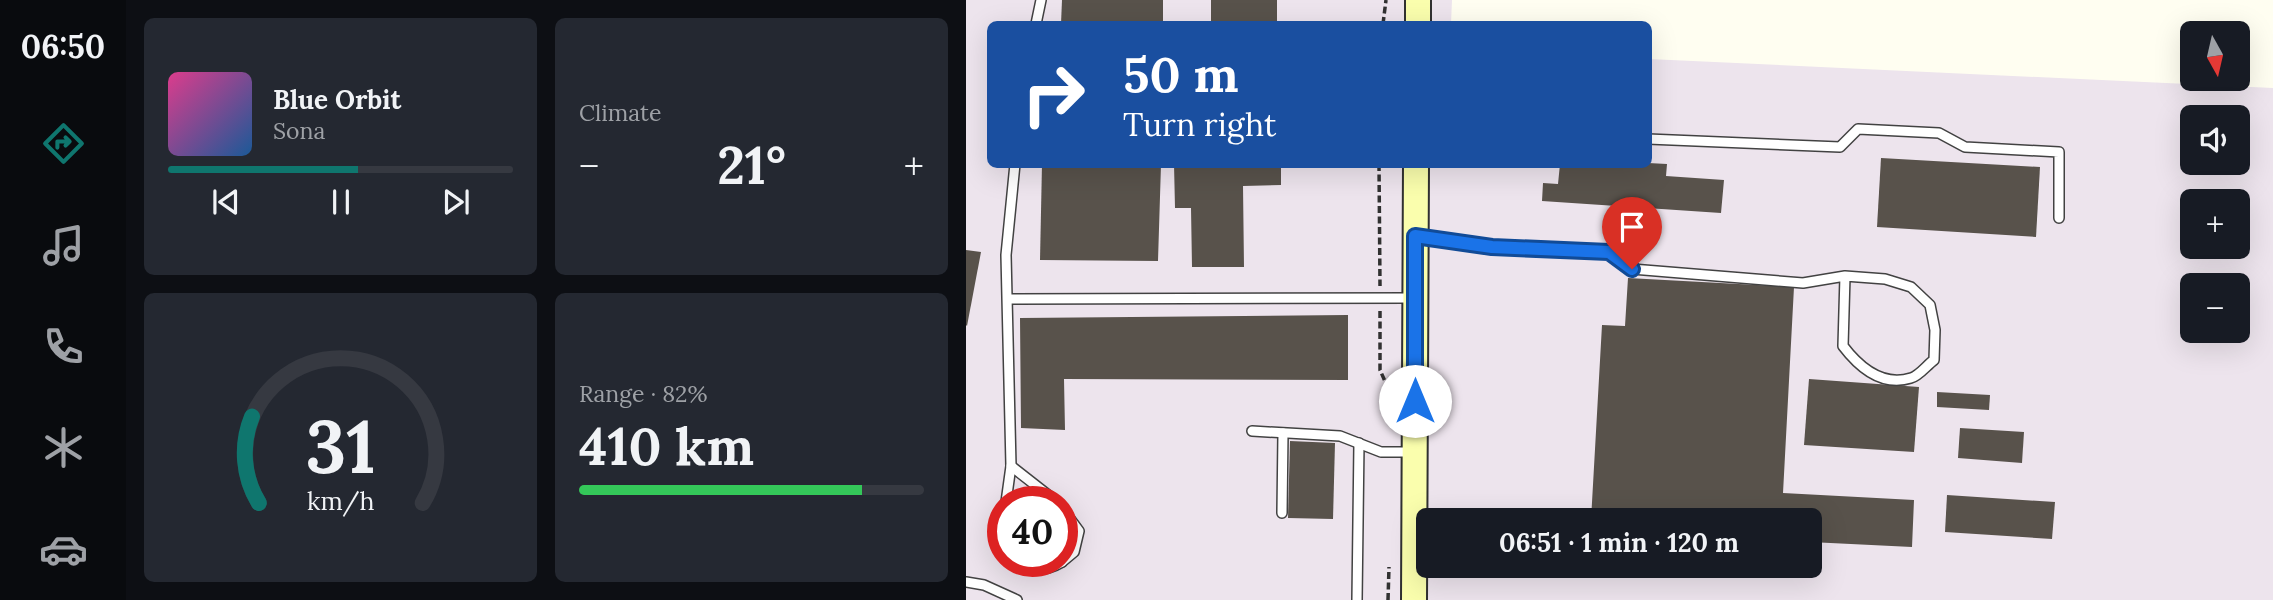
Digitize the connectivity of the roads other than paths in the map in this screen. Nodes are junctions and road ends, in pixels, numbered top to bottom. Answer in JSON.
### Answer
{"nodes":[{"id":1,"x":1041,"y":0,"type":"edge"},
{"id":2,"x":1418,"y":0,"type":"edge"},
{"id":3,"x":1037,"y":21,"type":"edge"},
{"id":4,"x":1418,"y":21,"type":"edge"},
{"id":5,"x":1652,"y":139,"type":"edge"},
{"id":6,"x":1015,"y":168,"type":"edge"},
{"id":7,"x":1416,"y":168,"type":"edge"},
{"id":8,"x":2059,"y":218,"type":"dead end"},
{"id":9,"x":1415,"y":236,"type":"junction"},
{"id":10,"x":1844,"y":276,"type":"junction"},
{"id":11,"x":1415,"y":298,"type":"junction"},
{"id":12,"x":1008,"y":299,"type":"junction"},
{"id":13,"x":1251,"y":431,"type":"dead end"},
{"id":14,"x":1283,"y":433,"type":"junction"},
{"id":15,"x":1359,"y":443,"type":"junction"},
{"id":16,"x":1414,"y":452,"type":"junction"},
{"id":17,"x":1011,"y":466,"type":"junction"},
{"id":18,"x":1008,"y":486,"type":"edge"},
{"id":19,"x":1037,"y":486,"type":"edge"},
{"id":20,"x":1282,"y":513,"type":"dead end"},
{"id":21,"x":966,"y":582,"type":"edge"},
{"id":22,"x":1017,"y":600,"type":"edge"},
{"id":23,"x":1357,"y":600,"type":"edge"},
{"id":24,"x":1414,"y":600,"type":"edge"}],
"edges":[{"from":1,"to":3,"type":"lane"},
{"from":2,"to":4,"type":"street"},
{"from":5,"to":8,"type":"lane"},
{"from":6,"to":12,"type":"lane"},
{"from":7,"to":9,"type":"street"},
{"from":9,"to":10,"type":"lane"},
{"from":9,"to":11,"type":"street"},
{"from":10,"to":10,"type":"lane"},
{"from":11,"to":12,"type":"lane"},
{"from":11,"to":16,"type":"street"},
{"from":12,"to":17,"type":"lane"},
{"from":13,"to":14,"type":"lane"},
{"from":14,"to":15,"type":"lane"},
{"from":14,"to":20,"type":"lane"},
{"from":15,"to":16,"type":"lane"},
{"from":15,"to":23,"type":"lane"},
{"from":16,"to":24,"type":"street"},
{"from":17,"to":18,"type":"lane"},
{"from":17,"to":19,"type":"lane"},
{"from":21,"to":22,"type":"lane"}]}
